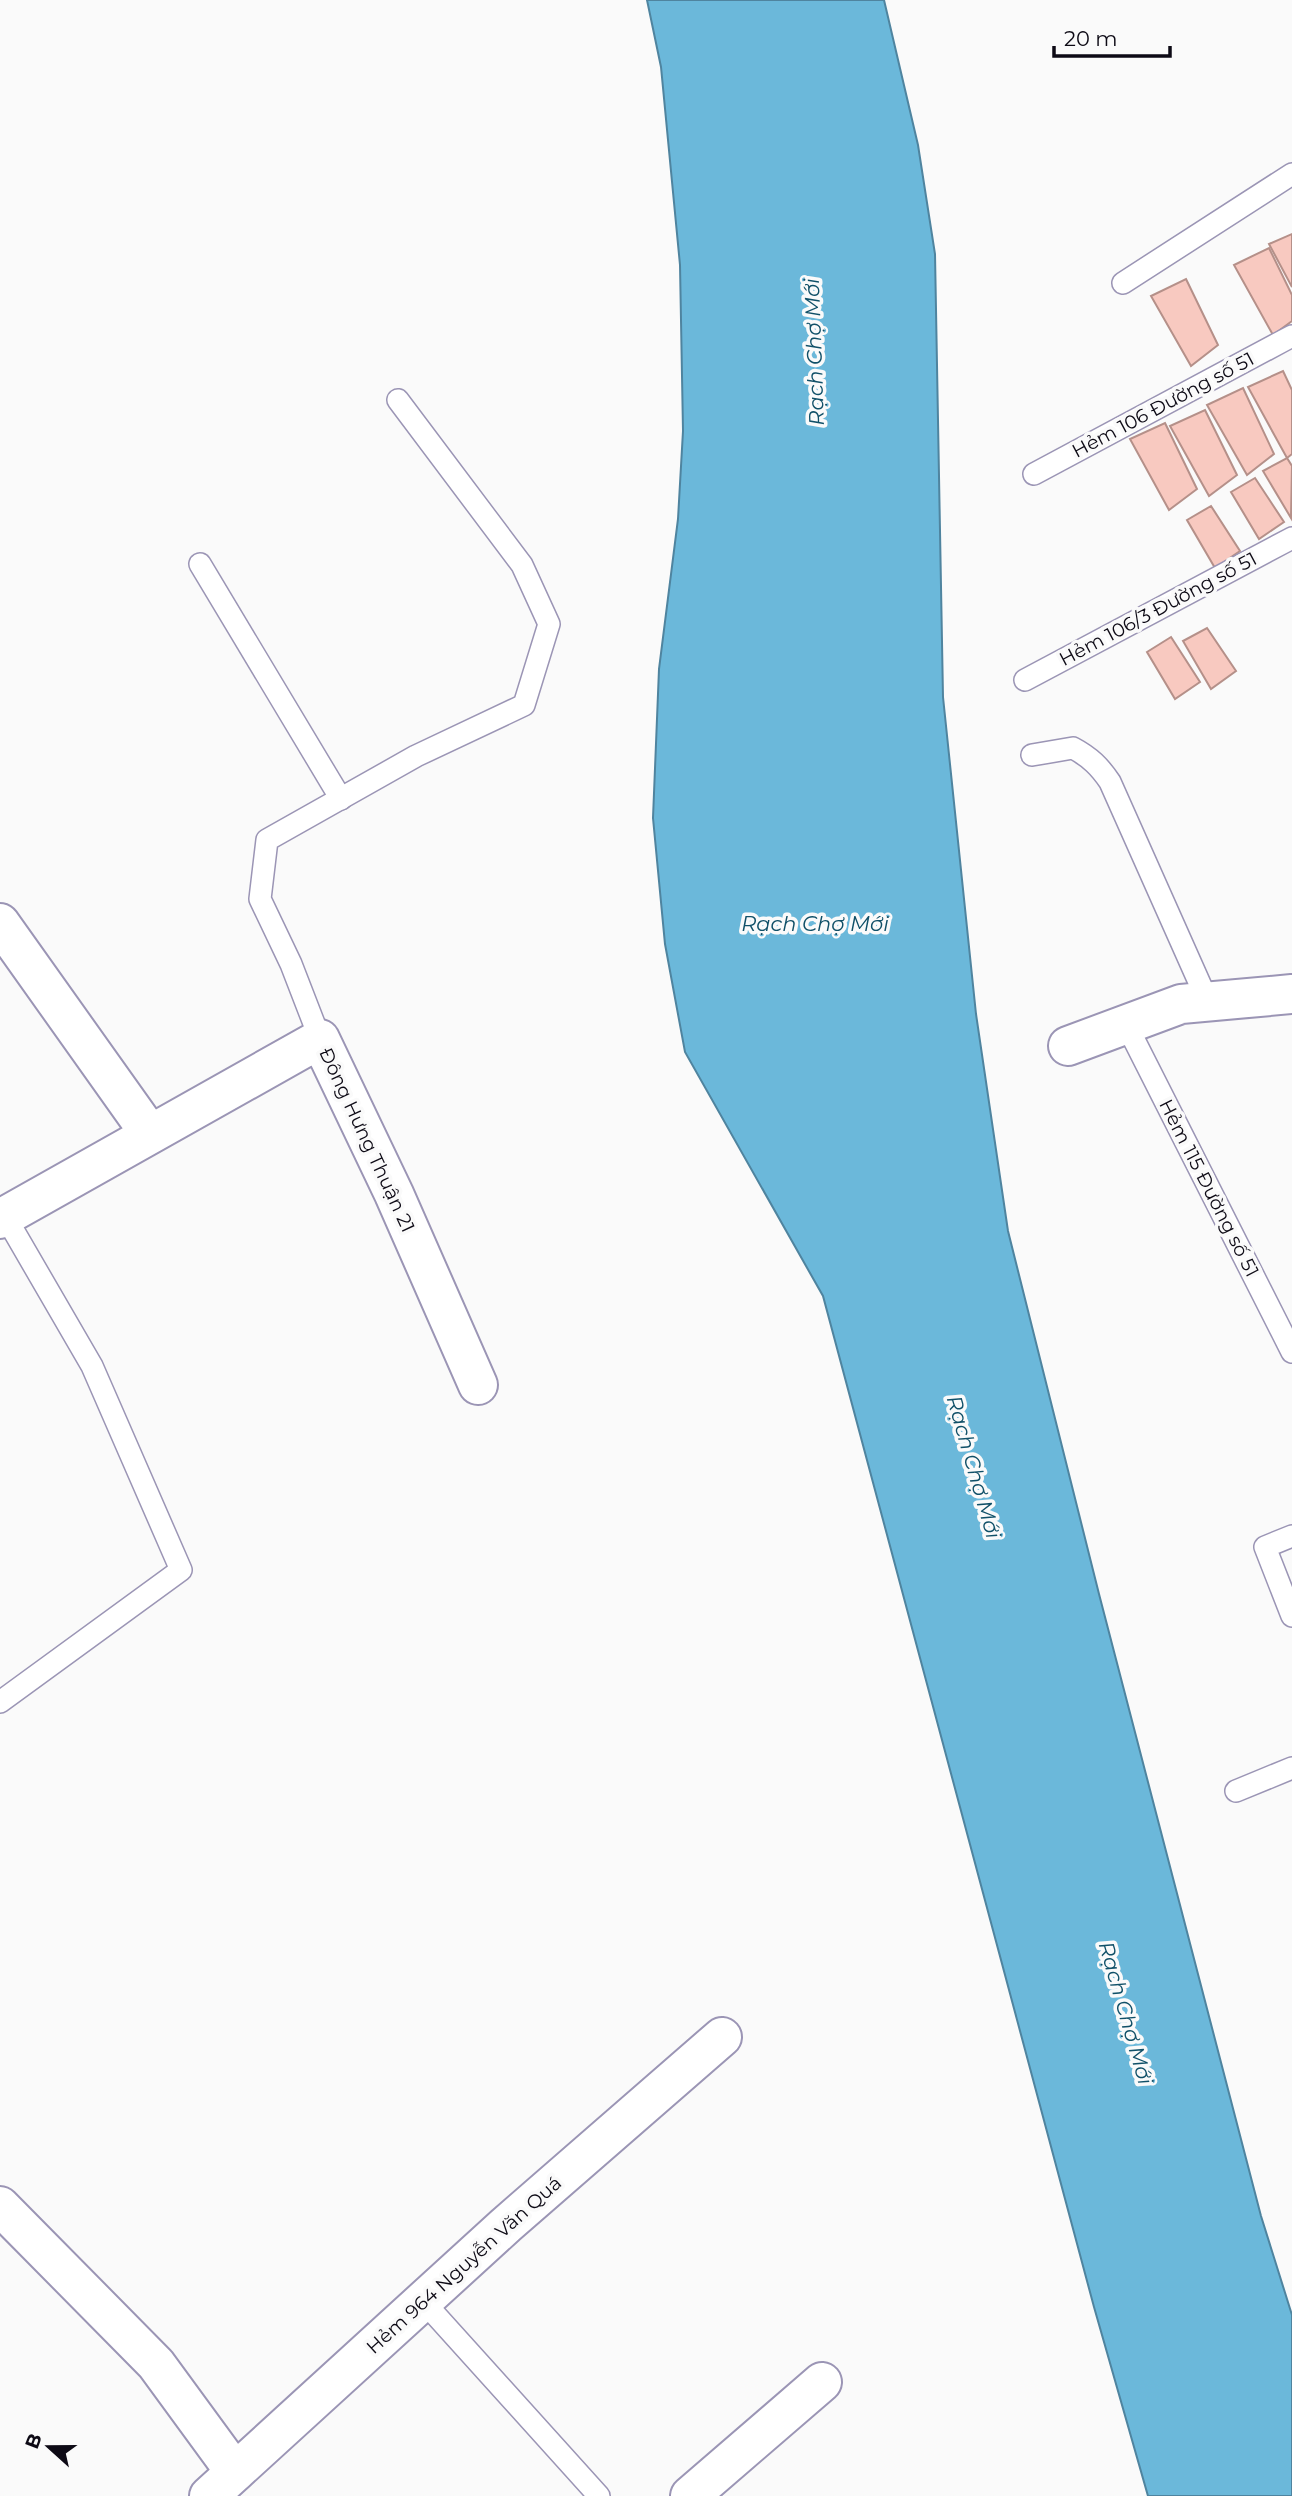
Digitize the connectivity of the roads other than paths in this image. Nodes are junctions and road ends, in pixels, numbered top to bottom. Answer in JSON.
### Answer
{"nodes":[{"id":1,"x":1292,"y":174,"type":"edge"},
{"id":2,"x":1123,"y":283,"type":"dead end"},
{"id":3,"x":1292,"y":336,"type":"edge"},
{"id":4,"x":398,"y":400,"type":"dead end"},
{"id":5,"x":1034,"y":474,"type":"dead end"},
{"id":6,"x":1292,"y":538,"type":"edge"},
{"id":7,"x":200,"y":564,"type":"dead end"},
{"id":8,"x":1025,"y":680,"type":"dead end"},
{"id":9,"x":1032,"y":755,"type":"dead end"},
{"id":10,"x":341,"y":799,"type":"junction"},
{"id":11,"x":0,"y":923,"type":"edge"},
{"id":12,"x":1292,"y":994,"type":"edge"},
{"id":13,"x":1208,"y":1002,"type":"junction"},
{"id":14,"x":1126,"y":1024,"type":"junction"},
{"id":15,"x":320,"y":1039,"type":"junction"},
{"id":16,"x":1068,"y":1046,"type":"dead end"},
{"id":17,"x":149,"y":1134,"type":"junction"},
{"id":18,"x":2,"y":1218,"type":"edge"},
{"id":19,"x":1292,"y":1352,"type":"edge"},
{"id":20,"x":478,"y":1385,"type":"dead end"},
{"id":21,"x":1292,"y":1536,"type":"edge"},
{"id":22,"x":1292,"y":1616,"type":"edge"},
{"id":23,"x":0,"y":1702,"type":"edge"},
{"id":24,"x":1292,"y":1768,"type":"edge"},
{"id":25,"x":1236,"y":1791,"type":"dead end"},
{"id":26,"x":722,"y":2037,"type":"dead end"},
{"id":27,"x":0,"y":2206,"type":"edge"},
{"id":28,"x":424,"y":2301,"type":"junction"},
{"id":29,"x":822,"y":2382,"type":"dead end"},
{"id":30,"x":222,"y":2484,"type":"edge"},
{"id":31,"x":599,"y":2496,"type":"edge"},
{"id":32,"x":690,"y":2496,"type":"edge"}],
"edges":[{"from":1,"to":2,"type":"lane"},
{"from":3,"to":5,"type":"lane","name":"Hẻm 106 Đường số 51"},
{"from":4,"to":10,"type":"lane"},
{"from":6,"to":8,"type":"lane","name":"Hẻm 106/3 Đường số 51"},
{"from":7,"to":10,"type":"lane"},
{"from":9,"to":13,"type":"lane"},
{"from":10,"to":15,"type":"lane"},
{"from":11,"to":17,"type":"street"},
{"from":12,"to":13,"type":"street"},
{"from":13,"to":14,"type":"street"},
{"from":14,"to":16,"type":"street"},
{"from":14,"to":19,"type":"lane","name":"Hẻm 115 Đường số 51"},
{"from":15,"to":17,"type":"street","name":"Đông Hưng Thuận 21"},
{"from":15,"to":20,"type":"street","name":"Đông Hưng Thuận 21"},
{"from":17,"to":18,"type":"street","name":"Đông Hưng Thuận 21"},
{"from":18,"to":23,"type":"lane"},
{"from":21,"to":22,"type":"lane"},
{"from":24,"to":25,"type":"lane"},
{"from":26,"to":28,"type":"street","name":"Hẻm 964 Nguyễn Văn Quá"},
{"from":27,"to":30,"type":"street"},
{"from":28,"to":30,"type":"street","name":"Hẻm 964 Nguyễn Văn Quá"},
{"from":28,"to":31,"type":"lane"},
{"from":29,"to":32,"type":"street"}]}
